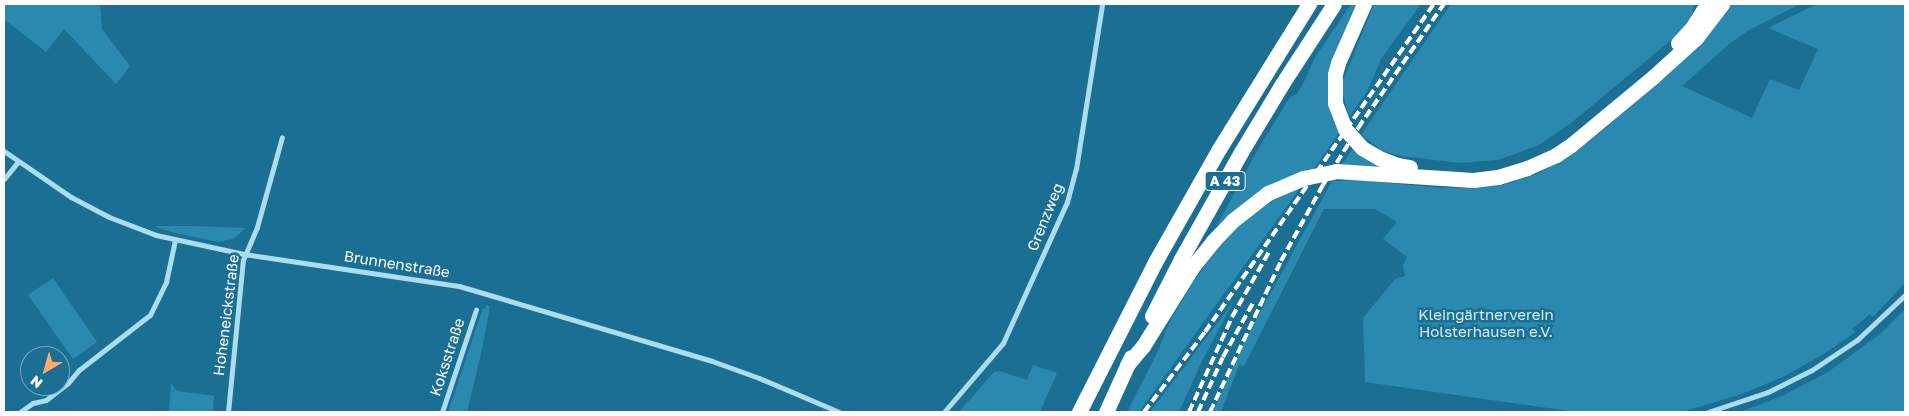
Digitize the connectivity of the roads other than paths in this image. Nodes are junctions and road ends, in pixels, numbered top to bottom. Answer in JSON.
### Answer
{"nodes":[{"id":1,"x":1102,"y":4,"type":"edge"},
{"id":2,"x":1309,"y":4,"type":"edge"},
{"id":3,"x":1334,"y":4,"type":"edge"},
{"id":4,"x":1364,"y":4,"type":"edge"},
{"id":5,"x":1707,"y":4,"type":"edge"},
{"id":6,"x":1722,"y":4,"type":"edge"},
{"id":7,"x":1699,"y":11,"type":"edge"},
{"id":8,"x":282,"y":137,"type":"dead end"},
{"id":9,"x":4,"y":150,"type":"edge"},
{"id":10,"x":18,"y":162,"type":"junction"},
{"id":11,"x":4,"y":180,"type":"edge"},
{"id":12,"x":175,"y":240,"type":"junction"},
{"id":13,"x":244,"y":254,"type":"junction"},
{"id":14,"x":1905,"y":295,"type":"edge"},
{"id":15,"x":476,"y":310,"type":"dead end"},
{"id":16,"x":1127,"y":365,"type":"junction"},
{"id":17,"x":20,"y":412,"type":"edge"},
{"id":18,"x":228,"y":412,"type":"edge"},
{"id":19,"x":442,"y":412,"type":"edge"},
{"id":20,"x":839,"y":412,"type":"edge"},
{"id":21,"x":944,"y":412,"type":"edge"},
{"id":22,"x":1079,"y":412,"type":"edge"},
{"id":23,"x":1106,"y":412,"type":"edge"},
{"id":24,"x":1708,"y":412,"type":"edge"}],
"edges":[{"from":1,"to":21,"type":"street","name":"Grenzweg"},
{"from":2,"to":22,"type":"highway","number":"A 43"},
{"from":3,"to":16,"type":"highway","number":"A 43"},
{"from":4,"to":7,"type":"highway"},
{"from":5,"to":7,"type":"highway"},
{"from":6,"to":16,"type":"highway"},
{"from":8,"to":13,"type":"street","name":"Hoheneickstraße"},
{"from":9,"to":10,"type":"street","name":"Brunnenstraße"},
{"from":10,"to":11,"type":"street"},
{"from":10,"to":12,"type":"street","name":"Brunnenstraße"},
{"from":12,"to":13,"type":"street","name":"Brunnenstraße"},
{"from":12,"to":17,"type":"street"},
{"from":13,"to":18,"type":"street","name":"Hoheneickstraße"},
{"from":13,"to":20,"type":"street","name":"Brunnenstraße"},
{"from":14,"to":24,"type":"street"},
{"from":15,"to":19,"type":"street","name":"Koksstraße"},
{"from":16,"to":23,"type":"highway","number":"A 43"}]}
